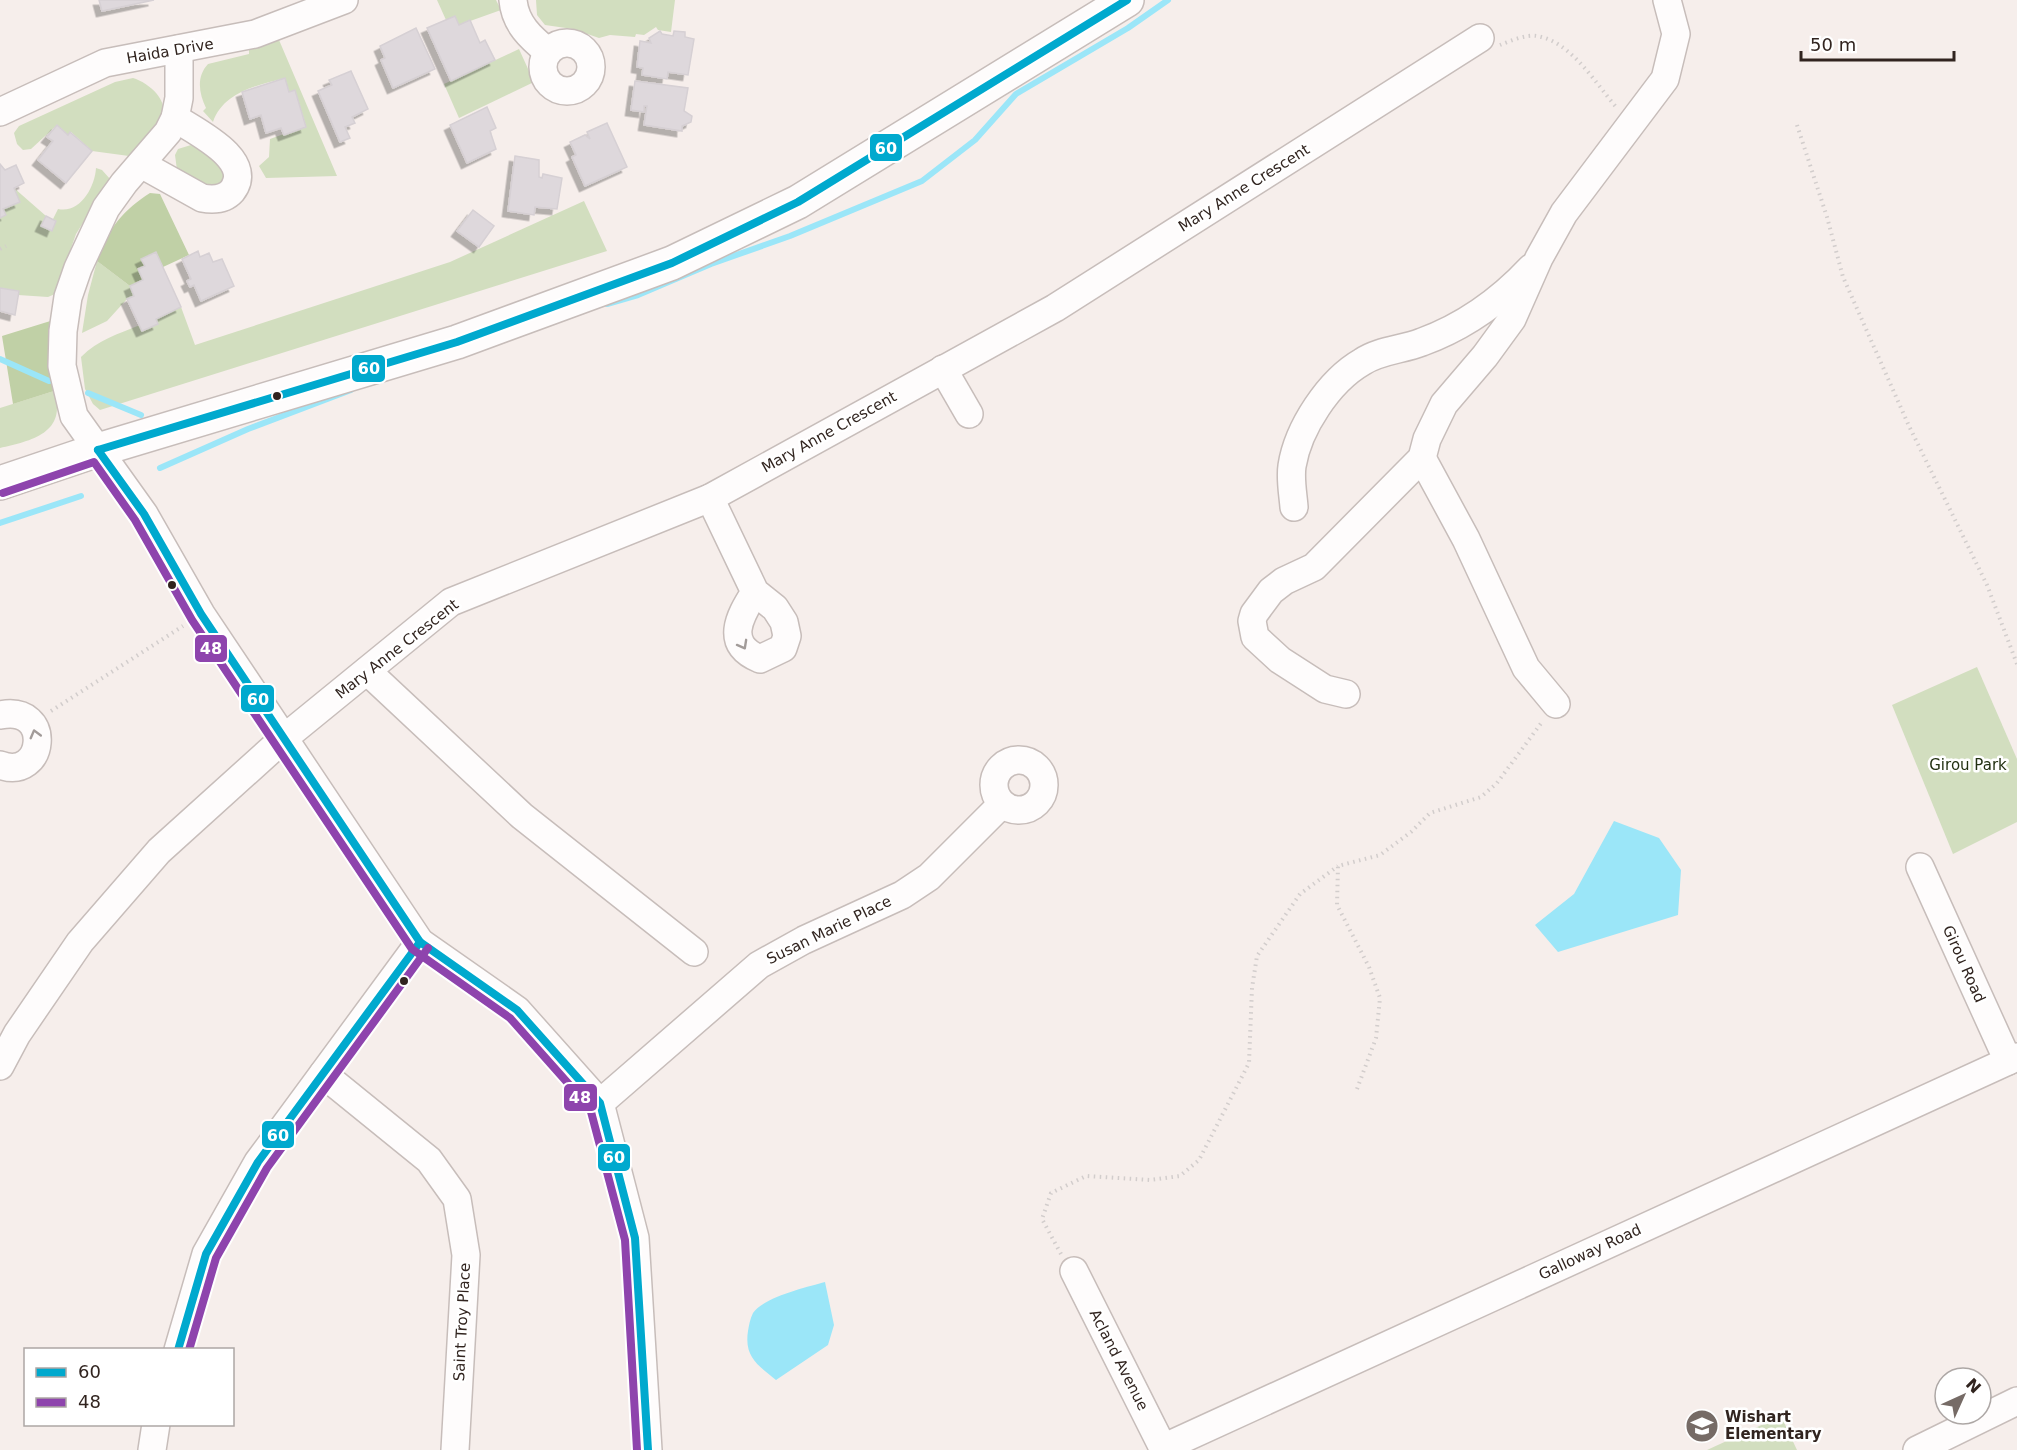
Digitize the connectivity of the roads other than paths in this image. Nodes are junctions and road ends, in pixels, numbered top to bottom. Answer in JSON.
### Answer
{"nodes":[{"id":1,"x":344,"y":0,"type":"edge"},
{"id":2,"x":513,"y":0,"type":"edge"},
{"id":3,"x":1127,"y":0,"type":"edge"},
{"id":4,"x":1667,"y":0,"type":"edge"},
{"id":5,"x":1480,"y":38,"type":"road end"},
{"id":6,"x":178,"y":49,"type":"junction"},
{"id":7,"x":548,"y":52,"type":"dead end"},
{"id":8,"x":0,"y":112,"type":"edge"},
{"id":9,"x":175,"y":118,"type":"junction"},
{"id":10,"x":141,"y":164,"type":"junction"},
{"id":11,"x":1539,"y":258,"type":"junction"},
{"id":12,"x":943,"y":369,"type":"junction"},
{"id":13,"x":969,"y":414,"type":"dead end"},
{"id":14,"x":98,"y":450,"type":"junction"},
{"id":15,"x":1422,"y":458,"type":"junction"},
{"id":16,"x":0,"y":483,"type":"edge"},
{"id":17,"x":710,"y":498,"type":"junction"},
{"id":18,"x":1294,"y":507,"type":"dead end"},
{"id":19,"x":755,"y":592,"type":"dead end"},
{"id":20,"x":367,"y":671,"type":"junction"},
{"id":21,"x":1346,"y":694,"type":"dead end"},
{"id":22,"x":1556,"y":704,"type":"road end"},
{"id":23,"x":0,"y":715,"type":"edge"},
{"id":24,"x":283,"y":739,"type":"junction"},
{"id":25,"x":0,"y":765,"type":"edge"},
{"id":26,"x":1002,"y":804,"type":"dead end"},
{"id":27,"x":1920,"y":867,"type":"dead end"},
{"id":28,"x":420,"y":942,"type":"junction"},
{"id":29,"x":694,"y":952,"type":"dead end"},
{"id":30,"x":2012,"y":1059,"type":"edge"},
{"id":31,"x":0,"y":1066,"type":"edge"},
{"id":32,"x":322,"y":1074,"type":"junction"},
{"id":33,"x":600,"y":1103,"type":"junction"},
{"id":34,"x":1074,"y":1271,"type":"road end"},
{"id":35,"x":179,"y":1348,"type":"edge"},
{"id":36,"x":2017,"y":1401,"type":"edge"},
{"id":37,"x":156,"y":1426,"type":"edge"},
{"id":38,"x":1164,"y":1449,"type":"edge"},
{"id":39,"x":152,"y":1450,"type":"edge"},
{"id":40,"x":455,"y":1450,"type":"edge"},
{"id":41,"x":648,"y":1450,"type":"edge"},
{"id":42,"x":1917,"y":1450,"type":"edge"}],
"edges":[{"from":1,"to":6,"type":"street","name":"Haida Drive"},
{"from":2,"to":7,"type":"street"},
{"from":3,"to":14,"type":"main road"},
{"from":4,"to":11,"type":"street"},
{"from":5,"to":12,"type":"street","name":"Mary Anne Crescent"},
{"from":6,"to":8,"type":"street","name":"Haida Drive"},
{"from":6,"to":9,"type":"street"},
{"from":9,"to":10,"type":"street"},
{"from":9,"to":10,"type":"street"},
{"from":10,"to":14,"type":"street"},
{"from":11,"to":15,"type":"street"},
{"from":11,"to":18,"type":"street"},
{"from":12,"to":13,"type":"street"},
{"from":12,"to":17,"type":"street","name":"Mary Anne Crescent"},
{"from":14,"to":16,"type":"main road"},
{"from":14,"to":24,"type":"street"},
{"from":15,"to":21,"type":"street"},
{"from":15,"to":22,"type":"street"},
{"from":17,"to":19,"type":"street"},
{"from":17,"to":20,"type":"street","name":"Mary Anne Crescent"},
{"from":20,"to":24,"type":"street","name":"Mary Anne Crescent"},
{"from":20,"to":29,"type":"street"},
{"from":25,"to":23,"type":"street","one_way":true},
{"from":24,"to":28,"type":"street"},
{"from":24,"to":31,"type":"street","name":"Mary Anne Crescent"},
{"from":26,"to":33,"type":"street","name":"Susan Marie Place"},
{"from":27,"to":30,"type":"street","name":"Girou Road"},
{"from":28,"to":32,"type":"street"},
{"from":28,"to":33,"type":"street"},
{"from":30,"to":38,"type":"street","name":"Galloway Road"},
{"from":32,"to":35,"type":"street"},
{"from":32,"to":40,"type":"street","name":"Saint Troy Place"},
{"from":33,"to":41,"type":"street"},
{"from":34,"to":38,"type":"street","name":"Acland Avenue"},
{"from":36,"to":42,"type":"street"},
{"from":37,"to":39,"type":"street"}]}
